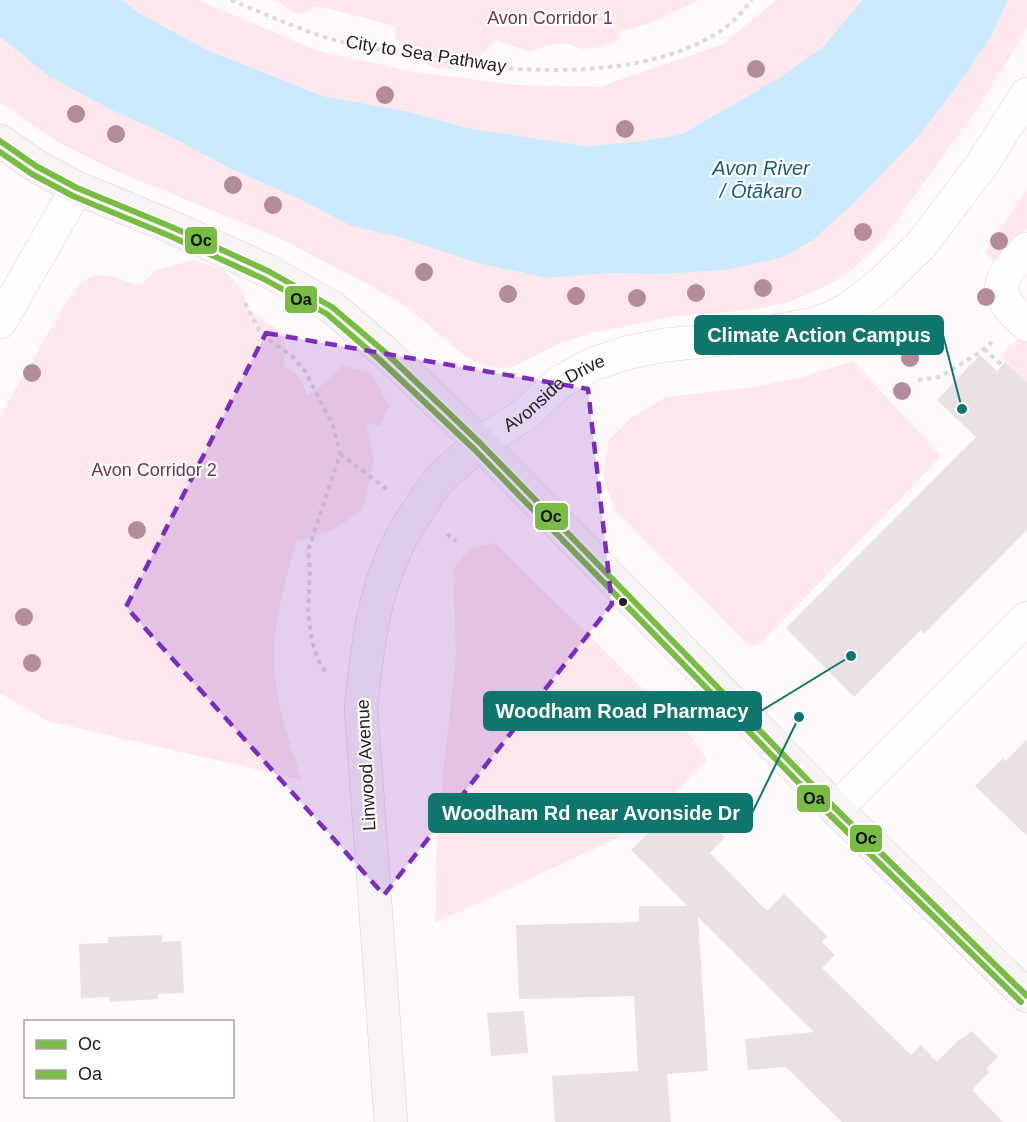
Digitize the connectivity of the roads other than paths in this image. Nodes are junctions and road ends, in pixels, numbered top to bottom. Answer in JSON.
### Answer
{"nodes":[{"id":1,"x":1027,"y":94,"type":"edge"},
{"id":2,"x":0,"y":141,"type":"edge"},
{"id":3,"x":77,"y":188,"type":"junction"},
{"id":4,"x":1027,"y":249,"type":"edge"},
{"id":5,"x":0,"y":322,"type":"edge"},
{"id":6,"x":1024,"y":322,"type":"edge"},
{"id":7,"x":480,"y":443,"type":"junction"},
{"id":8,"x":1027,"y":618,"type":"edge"},
{"id":9,"x":836,"y":809,"type":"junction"},
{"id":10,"x":1027,"y":996,"type":"edge"},
{"id":11,"x":391,"y":1122,"type":"edge"}],
"edges":[{"from":1,"to":7,"type":"street","name":"Avonside Drive"},
{"from":2,"to":3,"type":"main road"},
{"from":3,"to":5,"type":"street"},
{"from":3,"to":7,"type":"main road"},
{"from":4,"to":6,"type":"street"},
{"from":7,"to":9,"type":"main road"},
{"from":7,"to":11,"type":"main road","name":"Linwood Avenue"},
{"from":8,"to":9,"type":"street"},
{"from":9,"to":10,"type":"main road"}]}
